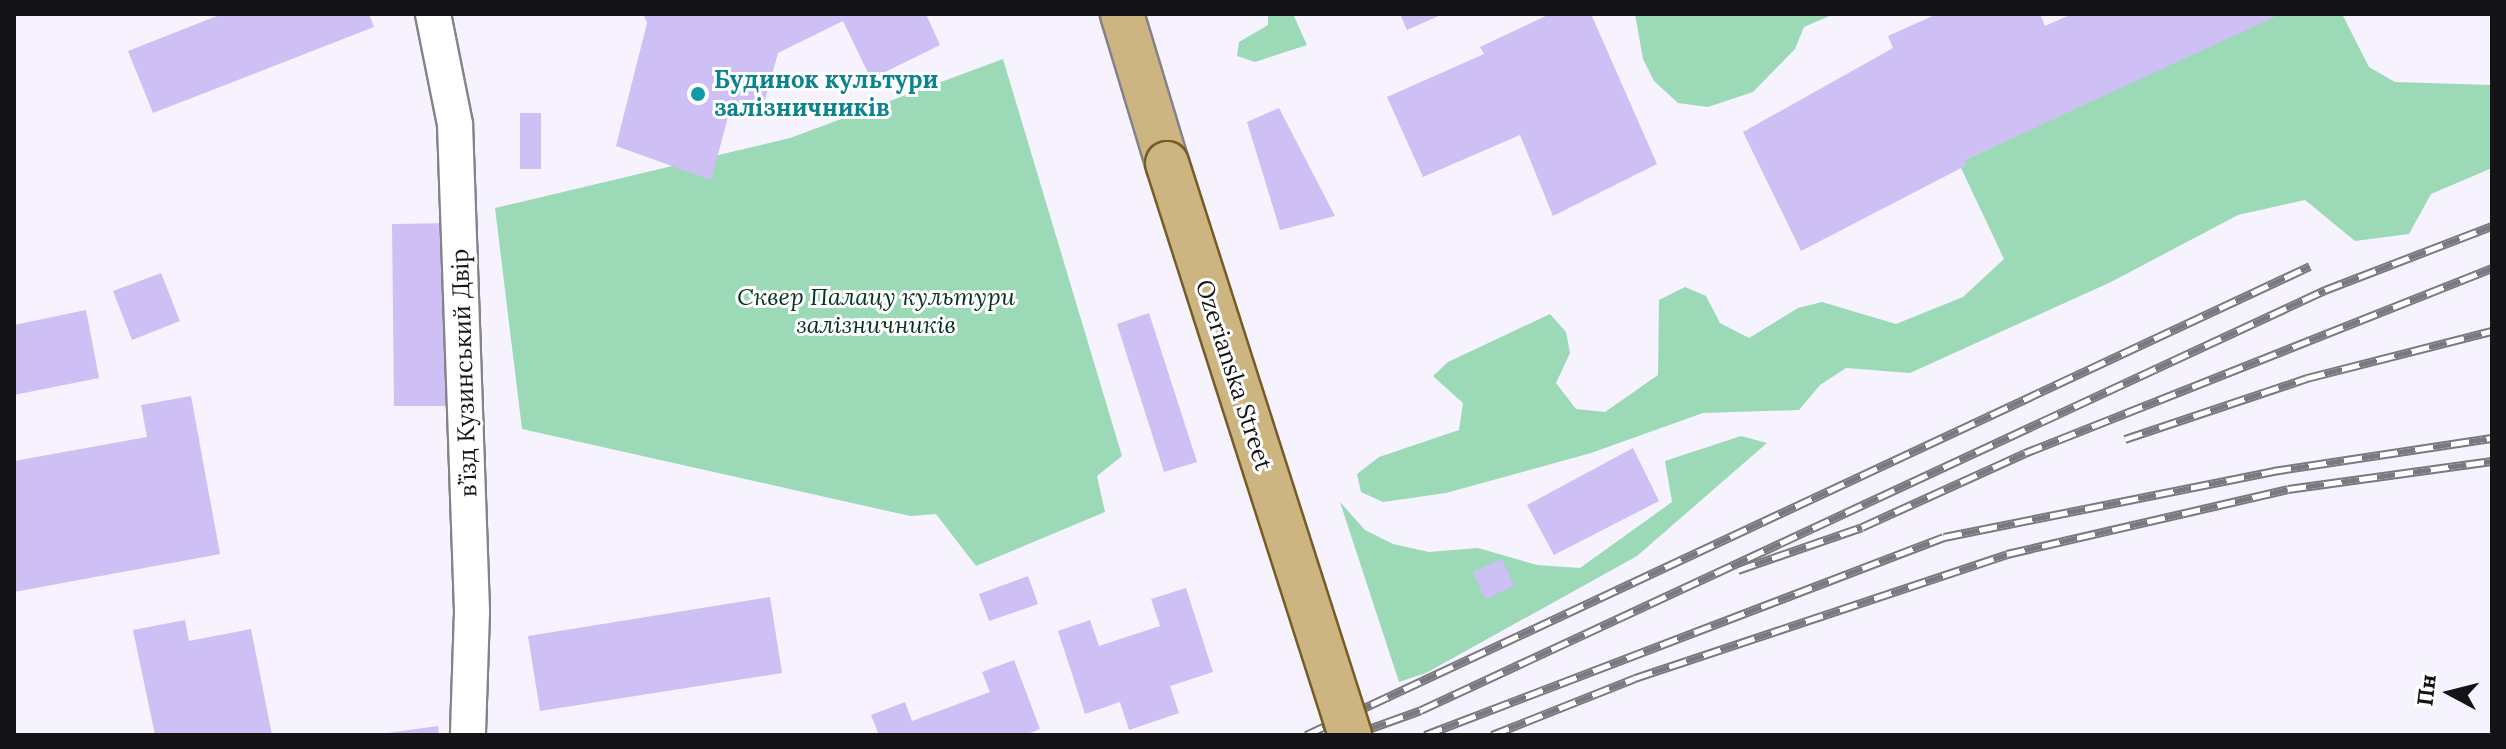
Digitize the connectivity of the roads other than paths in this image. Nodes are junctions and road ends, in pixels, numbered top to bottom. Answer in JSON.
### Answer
{"nodes":[{"id":1,"x":433,"y":14,"type":"edge"},
{"id":2,"x":1122,"y":14,"type":"edge"},
{"id":3,"x":468,"y":735,"type":"edge"},
{"id":4,"x":1350,"y":735,"type":"edge"}],
"edges":[{"from":1,"to":3,"type":"street","name":"в’їзд Кузинський Двір"},
{"from":2,"to":4,"type":"main road","name":"Ozerianska Street","bridge":true}]}
